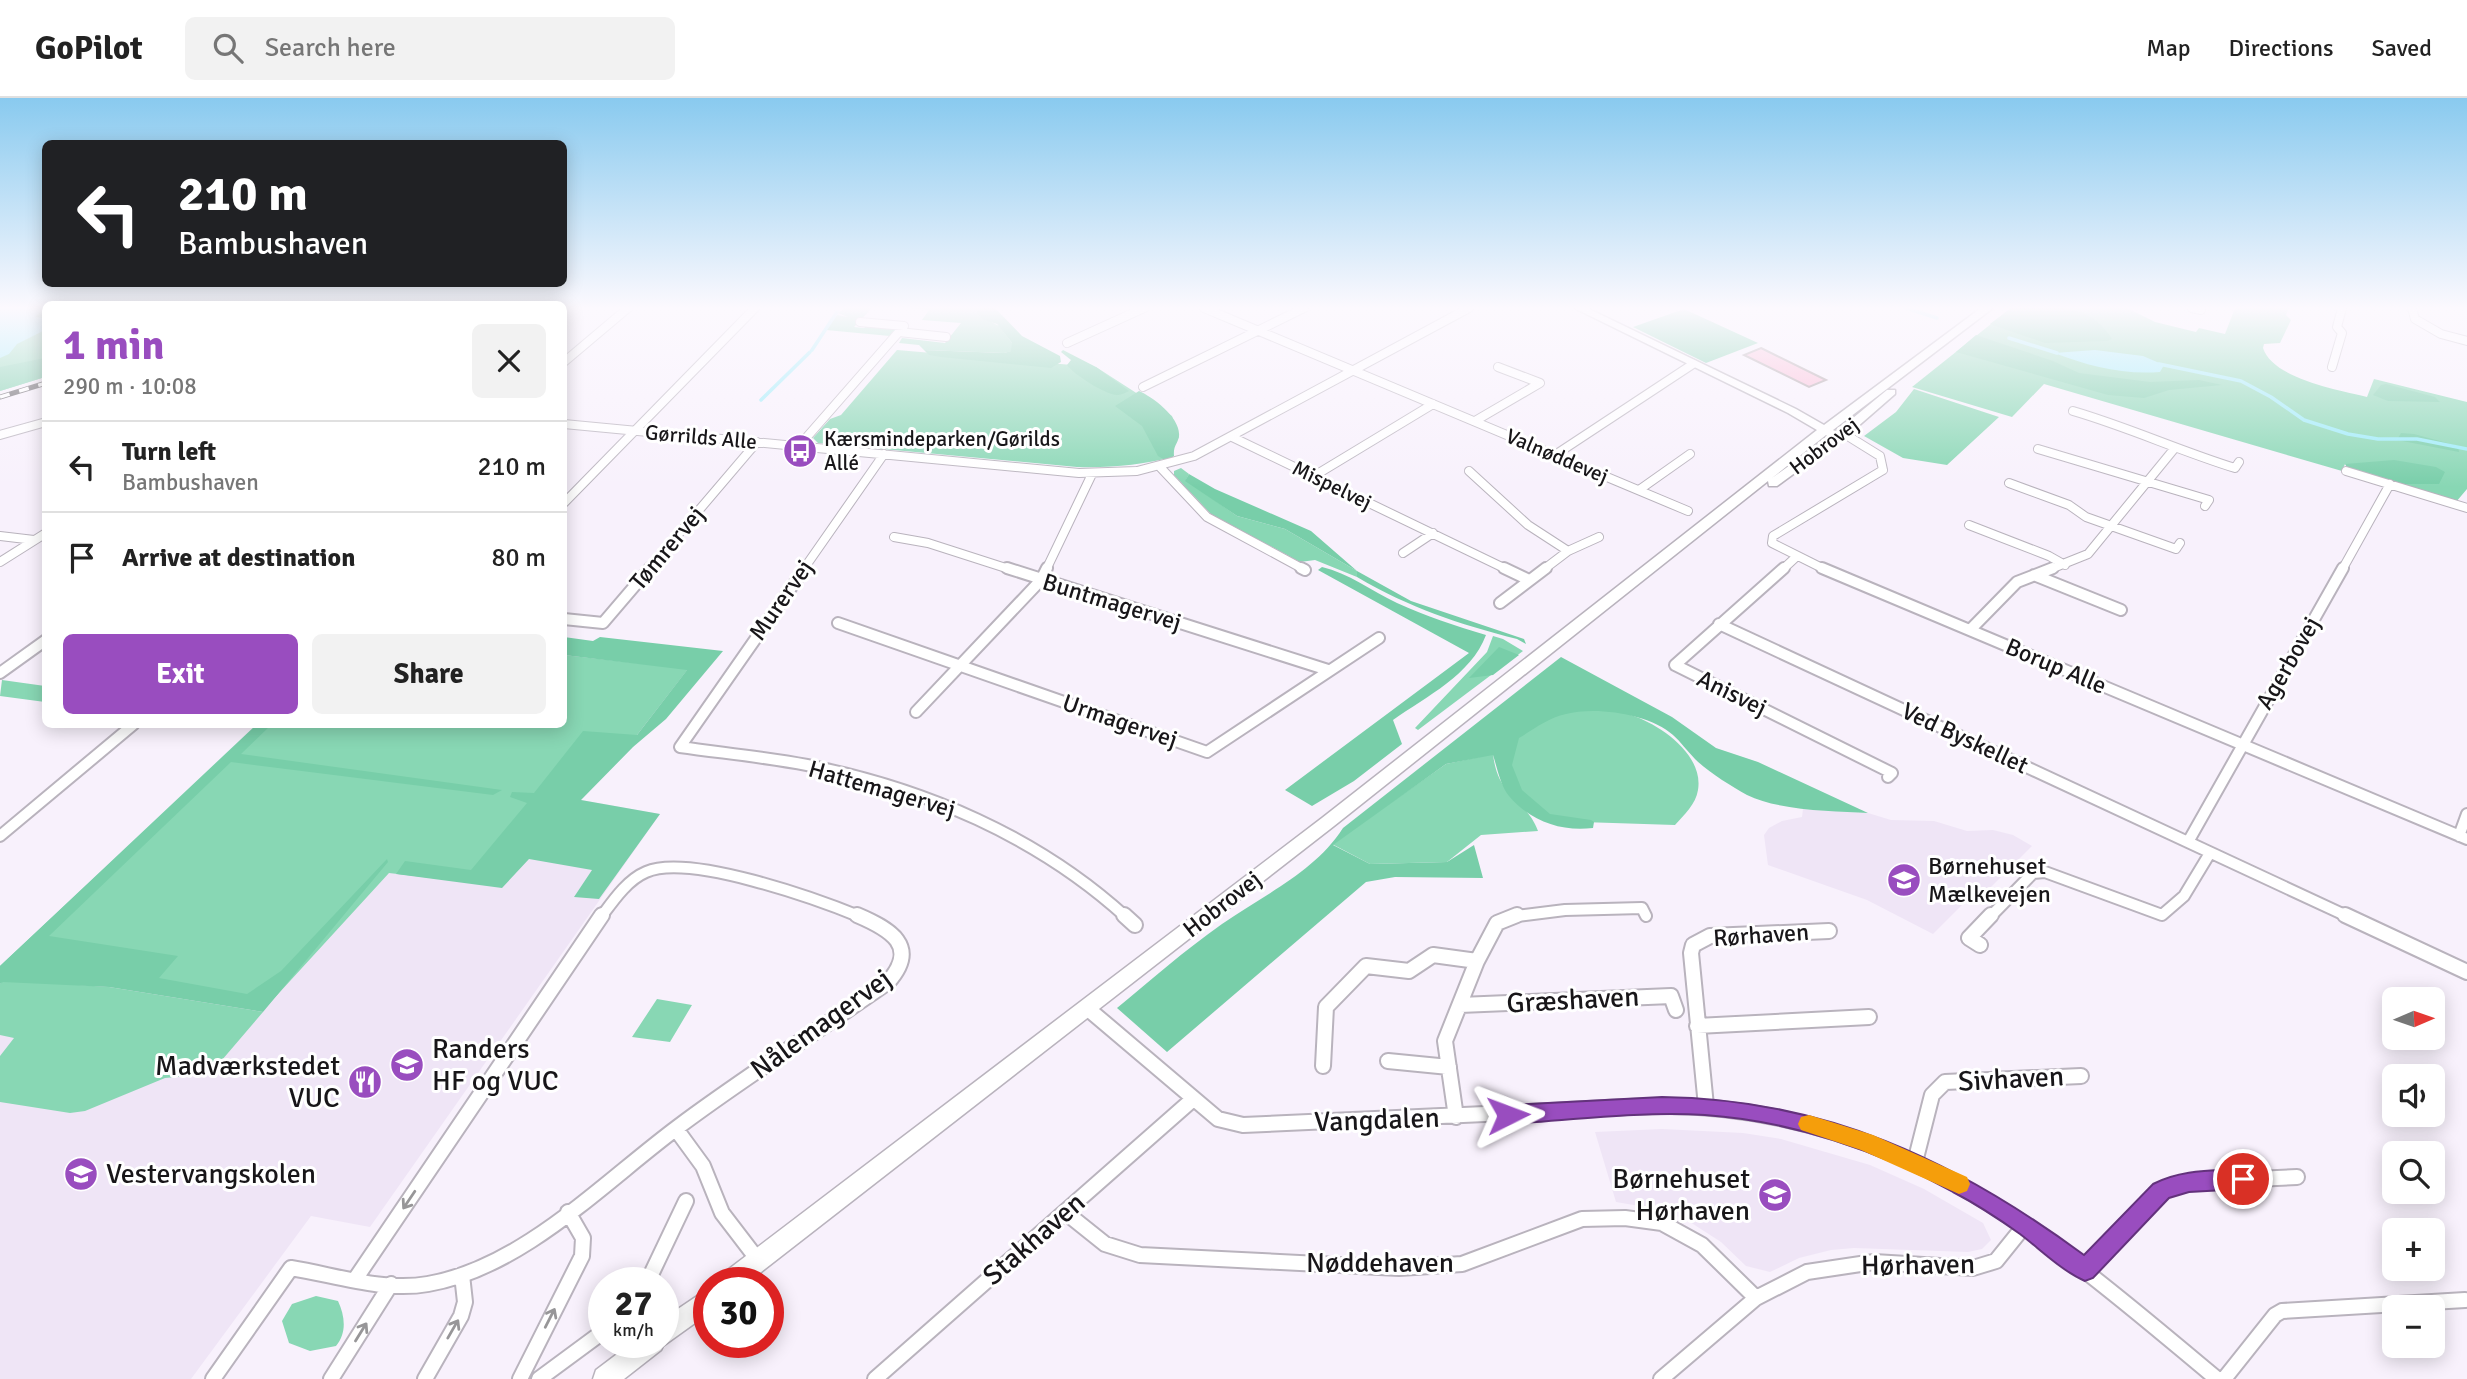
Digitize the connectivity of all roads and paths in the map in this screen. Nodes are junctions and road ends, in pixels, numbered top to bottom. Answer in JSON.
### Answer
{"nodes":[{"id":1,"x":697,"y":368,"type":"edge"},
{"id":2,"x":868,"y":368,"type":"edge"},
{"id":3,"x":1182,"y":368,"type":"edge"},
{"id":4,"x":1345,"y":368,"type":"edge"},
{"id":5,"x":1359,"y":368,"type":"edge"},
{"id":6,"x":1500,"y":368,"type":"edge"},
{"id":7,"x":1687,"y":368,"type":"edge"},
{"id":8,"x":1701,"y":368,"type":"edge"},
{"id":9,"x":1912,"y":368,"type":"edge"},
{"id":10,"x":1353,"y":371,"type":"junction"},
{"id":11,"x":1143,"y":387,"type":"dead end"},
{"id":12,"x":1433,"y":404,"type":"junction"},
{"id":13,"x":2073,"y":411,"type":"dead end"},
{"id":14,"x":1475,"y":422,"type":"junction"},
{"id":15,"x":42,"y":423,"type":"edge"},
{"id":16,"x":567,"y":424,"type":"edge"},
{"id":17,"x":636,"y":430,"type":"junction"},
{"id":18,"x":1834,"y":432,"type":"junction"},
{"id":19,"x":0,"y":435,"type":"edge"},
{"id":20,"x":1232,"y":437,"type":"junction"},
{"id":21,"x":757,"y":442,"type":"junction"},
{"id":22,"x":799,"y":446,"type":"junction"},
{"id":23,"x":2038,"y":449,"type":"dead end"},
{"id":24,"x":2174,"y":449,"type":"junction"},
{"id":25,"x":884,"y":454,"type":"junction"},
{"id":26,"x":1690,"y":454,"type":"dead end"},
{"id":27,"x":1555,"y":456,"type":"junction"},
{"id":28,"x":2239,"y":462,"type":"dead end"},
{"id":29,"x":1160,"y":467,"type":"junction"},
{"id":30,"x":1469,"y":471,"type":"dead end"},
{"id":31,"x":2346,"y":471,"type":"dead end"},
{"id":32,"x":1093,"y":474,"type":"junction"},
{"id":33,"x":1314,"y":476,"type":"junction"},
{"id":34,"x":2149,"y":481,"type":"junction"},
{"id":35,"x":2009,"y":483,"type":"dead end"},
{"id":36,"x":2390,"y":484,"type":"junction"},
{"id":37,"x":1639,"y":491,"type":"junction"},
{"id":38,"x":567,"y":500,"type":"edge"},
{"id":39,"x":2205,"y":506,"type":"dead end"},
{"id":40,"x":2467,"y":508,"type":"edge"},
{"id":41,"x":1688,"y":511,"type":"dead end"},
{"id":42,"x":1969,"y":526,"type":"dead end"},
{"id":43,"x":2112,"y":527,"type":"junction"},
{"id":44,"x":1433,"y":533,"type":"junction"},
{"id":45,"x":42,"y":535,"type":"edge"},
{"id":46,"x":0,"y":536,"type":"edge"},
{"id":47,"x":894,"y":537,"type":"dead end"},
{"id":48,"x":1599,"y":537,"type":"dead end"},
{"id":49,"x":34,"y":540,"type":"junction"},
{"id":50,"x":2180,"y":543,"type":"dead end"},
{"id":51,"x":1569,"y":551,"type":"junction"},
{"id":52,"x":1403,"y":553,"type":"dead end"},
{"id":53,"x":1796,"y":557,"type":"junction"},
{"id":54,"x":0,"y":562,"type":"edge"},
{"id":55,"x":2065,"y":565,"type":"junction"},
{"id":56,"x":1305,"y":570,"type":"dead end"},
{"id":57,"x":2034,"y":575,"type":"junction"},
{"id":58,"x":1041,"y":580,"type":"junction"},
{"id":59,"x":1529,"y":580,"type":"junction"},
{"id":60,"x":1500,"y":603,"type":"dead end"},
{"id":61,"x":2121,"y":610,"type":"dead end"},
{"id":62,"x":567,"y":619,"type":"edge"},
{"id":63,"x":838,"y":623,"type":"dead end"},
{"id":64,"x":1719,"y":624,"type":"junction"},
{"id":65,"x":1970,"y":630,"type":"junction"},
{"id":66,"x":1378,"y":638,"type":"dead end"},
{"id":67,"x":42,"y":643,"type":"edge"},
{"id":68,"x":960,"y":665,"type":"junction"},
{"id":69,"x":1328,"y":670,"type":"junction"},
{"id":70,"x":0,"y":673,"type":"edge"},
{"id":71,"x":916,"y":712,"type":"dead end"},
{"id":72,"x":129,"y":728,"type":"edge"},
{"id":73,"x":2242,"y":744,"type":"junction"},
{"id":74,"x":680,"y":747,"type":"joint"},
{"id":75,"x":1888,"y":777,"type":"dead end"},
{"id":76,"x":2467,"y":814,"type":"edge"},
{"id":77,"x":0,"y":836,"type":"edge"},
{"id":78,"x":2463,"y":837,"type":"edge"},
{"id":79,"x":2188,"y":842,"type":"junction"},
{"id":80,"x":2210,"y":853,"type":"junction"},
{"id":81,"x":1646,"y":916,"type":"dead end"},
{"id":82,"x":1135,"y":925,"type":"dead end"},
{"id":83,"x":1829,"y":931,"type":"dead end"},
{"id":84,"x":1980,"y":945,"type":"dead end"},
{"id":85,"x":1477,"y":961,"type":"junction"},
{"id":86,"x":2467,"y":972,"type":"edge"},
{"id":87,"x":1460,"y":1005,"type":"junction"},
{"id":88,"x":1087,"y":1008,"type":"junction"},
{"id":89,"x":1676,"y":1010,"type":"dead end"},
{"id":90,"x":1868,"y":1017,"type":"dead end"},
{"id":91,"x":1698,"y":1026,"type":"junction"},
{"id":92,"x":1388,"y":1061,"type":"dead end"},
{"id":93,"x":1323,"y":1066,"type":"dead end"},
{"id":94,"x":1449,"y":1068,"type":"junction"},
{"id":95,"x":2081,"y":1076,"type":"dead end"},
{"id":96,"x":1192,"y":1100,"type":"junction"},
{"id":97,"x":1706,"y":1106,"type":"junction"},
{"id":98,"x":1457,"y":1117,"type":"junction"},
{"id":99,"x":676,"y":1129,"type":"junction"},
{"id":100,"x":1915,"y":1162,"type":"junction"},
{"id":101,"x":2297,"y":1177,"type":"dead end"},
{"id":102,"x":686,"y":1201,"type":"dead end"},
{"id":103,"x":568,"y":1212,"type":"junction"},
{"id":104,"x":1065,"y":1212,"type":"junction"},
{"id":105,"x":2025,"y":1225,"type":"junction"},
{"id":106,"x":758,"y":1260,"type":"junction"},
{"id":107,"x":655,"y":1267,"type":"edge"},
{"id":108,"x":749,"y":1267,"type":"edge"},
{"id":109,"x":2085,"y":1270,"type":"junction"},
{"id":110,"x":462,"y":1275,"type":"junction"},
{"id":111,"x":356,"y":1278,"type":"junction"},
{"id":112,"x":391,"y":1284,"type":"junction"},
{"id":113,"x":1756,"y":1298,"type":"junction"},
{"id":114,"x":2466,"y":1300,"type":"edge"},
{"id":115,"x":693,"y":1311,"type":"edge"},
{"id":116,"x":679,"y":1322,"type":"edge"},
{"id":117,"x":588,"y":1343,"type":"edge"},
{"id":118,"x":632,"y":1358,"type":"edge"},
{"id":119,"x":213,"y":1379,"type":"edge"},
{"id":120,"x":331,"y":1379,"type":"edge"},
{"id":121,"x":425,"y":1379,"type":"edge"},
{"id":122,"x":520,"y":1379,"type":"edge"},
{"id":123,"x":538,"y":1379,"type":"edge"},
{"id":124,"x":605,"y":1379,"type":"edge"},
{"id":125,"x":875,"y":1379,"type":"edge"},
{"id":126,"x":1661,"y":1379,"type":"edge"},
{"id":127,"x":2217,"y":1379,"type":"edge"},
{"id":128,"x":2224,"y":1379,"type":"edge"}],
"edges":[{"from":1,"to":17,"type":"street"},
{"from":2,"to":22,"type":"street"},
{"from":3,"to":11,"type":"street"},
{"from":4,"to":10,"type":"street","name":"Valnøddevej"},
{"from":5,"to":10,"type":"street","name":"Gørrilds Alle"},
{"from":6,"to":14,"type":"street","name":"Valnøddevej"},
{"from":7,"to":27,"type":"street"},
{"from":8,"to":18,"type":"main road"},
{"from":9,"to":18,"type":"main road","name":"Hobrovej"},
{"from":10,"to":12,"type":"street","name":"Valnøddevej"},
{"from":10,"to":20,"type":"street","name":"Gørrilds Alle"},
{"from":12,"to":14,"type":"street","name":"Valnøddevej"},
{"from":12,"to":33,"type":"street"},
{"from":13,"to":24,"type":"street"},
{"from":14,"to":27,"type":"street","name":"Valnøddevej"},
{"from":15,"to":19,"type":"street"},
{"from":16,"to":17,"type":"street","name":"Gørrilds Alle"},
{"from":17,"to":21,"type":"street","name":"Gørrilds Alle"},
{"from":17,"to":38,"type":"street"},
{"from":18,"to":53,"type":"street","name":"Borup Alle"},
{"from":18,"to":88,"type":"main road","name":"Hobrovej"},
{"from":20,"to":29,"type":"street","name":"Gørrilds Alle"},
{"from":20,"to":33,"type":"street","name":"Mispelvej"},
{"from":21,"to":22,"type":"street","name":"Gørrilds Alle"},
{"from":21,"to":62,"type":"street","name":"Tømrervej"},
{"from":22,"to":25,"type":"street","name":"Gørrilds Alle"},
{"from":23,"to":34,"type":"street"},
{"from":24,"to":28,"type":"street"},
{"from":24,"to":34,"type":"street"},
{"from":25,"to":32,"type":"street","name":"Gørrilds Alle"},
{"from":25,"to":74,"type":"street","name":"Murervej"},
{"from":26,"to":37,"type":"street","name":"Valnøddevej"},
{"from":27,"to":37,"type":"street","name":"Valnøddevej"},
{"from":29,"to":32,"type":"street","name":"Gørrilds Alle"},
{"from":29,"to":56,"type":"street"},
{"from":30,"to":51,"type":"street"},
{"from":31,"to":36,"type":"street"},
{"from":32,"to":58,"type":"street"},
{"from":33,"to":44,"type":"street","name":"Mispelvej"},
{"from":34,"to":39,"type":"street"},
{"from":34,"to":43,"type":"street"},
{"from":35,"to":43,"type":"street"},
{"from":36,"to":40,"type":"street"},
{"from":36,"to":73,"type":"street","name":"Agerbovej"},
{"from":37,"to":41,"type":"street","name":"Valnøddevej"},
{"from":42,"to":55,"type":"street"},
{"from":43,"to":50,"type":"street"},
{"from":43,"to":55,"type":"street"},
{"from":44,"to":52,"type":"street"},
{"from":44,"to":59,"type":"street","name":"Mispelvej"},
{"from":45,"to":49,"type":"street"},
{"from":46,"to":49,"type":"street"},
{"from":47,"to":58,"type":"street","name":"Buntmagervej"},
{"from":48,"to":51,"type":"street"},
{"from":49,"to":54,"type":"street"},
{"from":51,"to":59,"type":"street"},
{"from":53,"to":64,"type":"street","name":"Anisvej"},
{"from":53,"to":65,"type":"street","name":"Borup Alle"},
{"from":55,"to":57,"type":"street"},
{"from":57,"to":61,"type":"street"},
{"from":57,"to":65,"type":"street"},
{"from":58,"to":68,"type":"street"},
{"from":58,"to":69,"type":"street","name":"Buntmagervej"},
{"from":59,"to":60,"type":"street"},
{"from":63,"to":68,"type":"street","name":"Urmagervej"},
{"from":64,"to":75,"type":"street","name":"Anisvej"},
{"from":64,"to":79,"type":"street","name":"Ved Byskellet"},
{"from":65,"to":73,"type":"street","name":"Borup Alle"},
{"from":66,"to":69,"type":"street","name":"Urmagervej"},
{"from":67,"to":70,"type":"street"},
{"from":68,"to":69,"type":"street","name":"Urmagervej"},
{"from":68,"to":71,"type":"street"},
{"from":72,"to":77,"type":"street"},
{"from":73,"to":78,"type":"street","name":"Borup Alle"},
{"from":73,"to":79,"type":"street","name":"Agerbovej"},
{"from":74,"to":82,"type":"street","name":"Hattemagervej"},
{"from":76,"to":78,"type":"street"},
{"from":79,"to":80,"type":"street","name":"Ved Byskellet"},
{"from":80,"to":84,"type":"street"},
{"from":80,"to":86,"type":"street","name":"Ved Byskellet"},
{"from":81,"to":85,"type":"street","name":"Græshaven"},
{"from":83,"to":91,"type":"street","name":"Rørhaven"},
{"from":85,"to":87,"type":"street","name":"Græshaven"},
{"from":85,"to":93,"type":"street"},
{"from":87,"to":89,"type":"street","name":"Græshaven"},
{"from":87,"to":94,"type":"street","name":"Græshaven"},
{"from":88,"to":96,"type":"street","name":"Vangdalen"},
{"from":88,"to":106,"type":"main road","name":"Hobrovej"},
{"from":90,"to":91,"type":"street"},
{"from":91,"to":97,"type":"street","name":"Rørhaven"},
{"from":92,"to":94,"type":"street"},
{"from":94,"to":98,"type":"street","name":"Græshaven"},
{"from":95,"to":100,"type":"street","name":"Sivhaven"},
{"from":96,"to":98,"type":"street","name":"Vangdalen"},
{"from":96,"to":104,"type":"street","name":"Stakhaven"},
{"from":97,"to":98,"type":"street","name":"Vangdalen"},
{"from":97,"to":100,"type":"street","name":"Vangdalen"},
{"from":99,"to":103,"type":"street","name":"Nålemagervej"},
{"from":99,"to":106,"type":"street"},
{"from":99,"to":111,"type":"street","name":"Nålemagervej","one_way":true},
{"from":100,"to":105,"type":"street","name":"Vangdalen"},
{"from":101,"to":109,"type":"street"},
{"from":102,"to":107,"type":"street"},
{"from":103,"to":110,"type":"street","name":"Nålemagervej"},
{"from":122,"to":103,"type":"street","one_way":true},
{"from":104,"to":113,"type":"street","name":"Nøddehaven"},
{"from":104,"to":125,"type":"street","name":"Stakhaven"},
{"from":105,"to":109,"type":"street","name":"Vangdalen"},
{"from":105,"to":113,"type":"street","name":"Hørhaven"},
{"from":106,"to":108,"type":"main road","name":"Hobrovej"},
{"from":109,"to":127,"type":"street","name":"Vangdalen"},
{"from":110,"to":112,"type":"street","name":"Nålemagervej"},
{"from":121,"to":110,"type":"street","one_way":true},
{"from":111,"to":112,"type":"street","name":"Nålemagervej"},
{"from":111,"to":119,"type":"street","name":"Nålemagervej"},
{"from":120,"to":112,"type":"street","one_way":true},
{"from":113,"to":126,"type":"street","name":"Hørhaven"},
{"from":114,"to":128,"type":"street"},
{"from":115,"to":116,"type":"main road"},
{"from":117,"to":123,"type":"street"},
{"from":118,"to":124,"type":"main road"}]}
